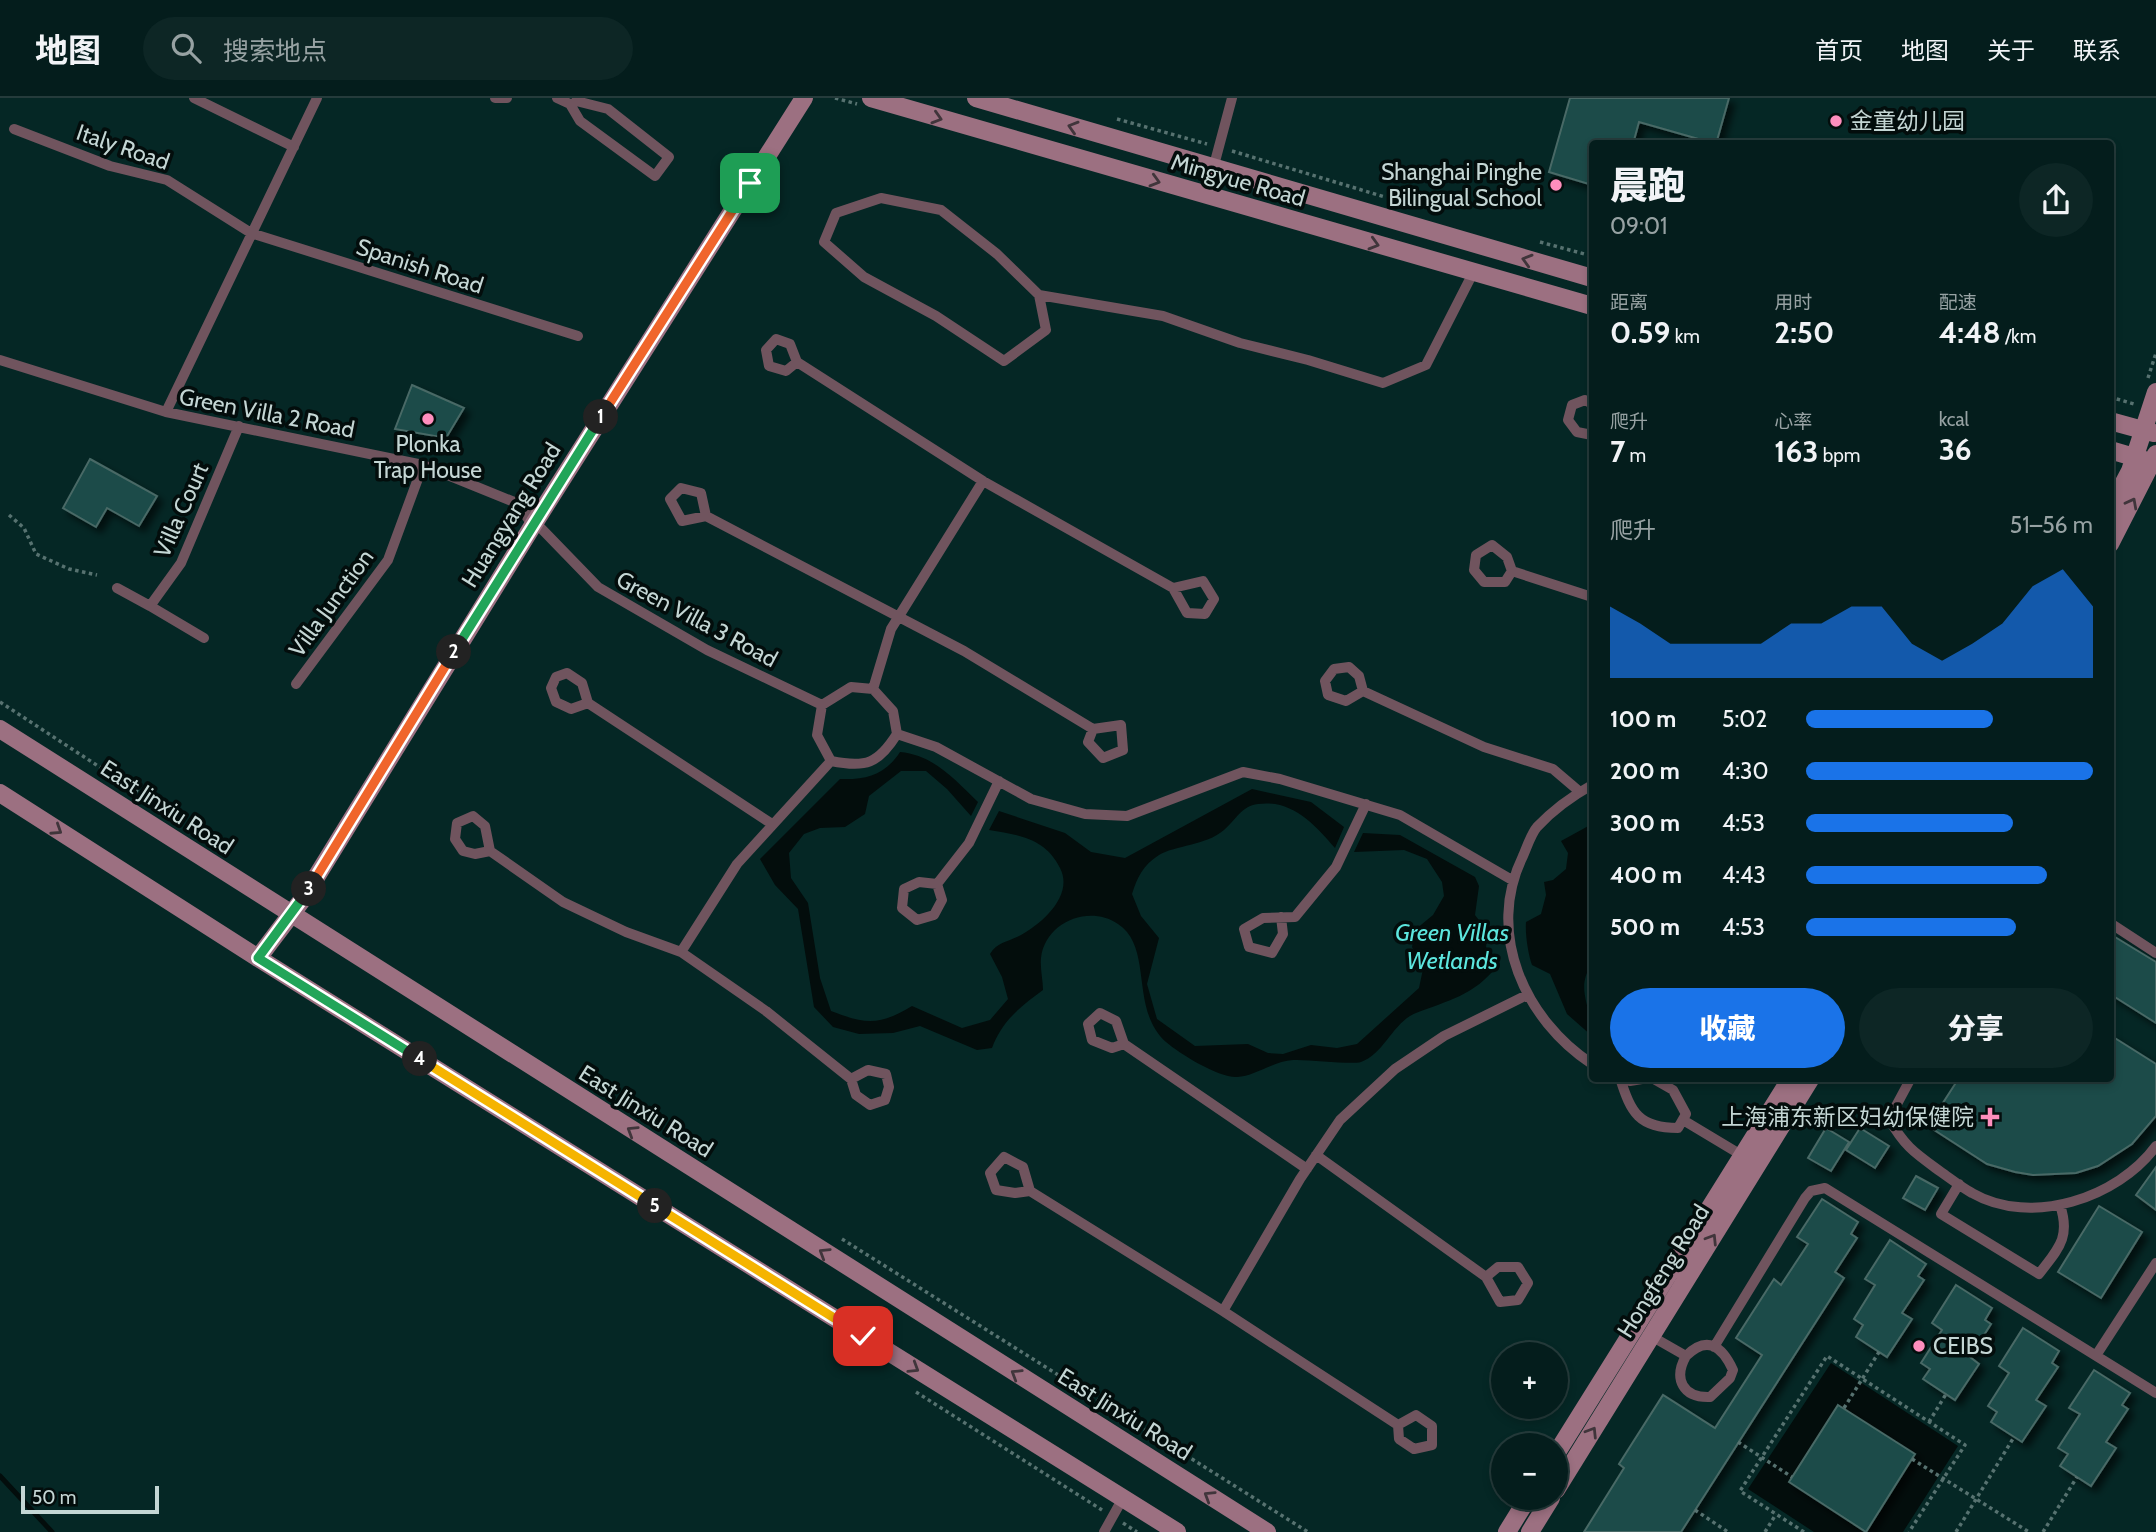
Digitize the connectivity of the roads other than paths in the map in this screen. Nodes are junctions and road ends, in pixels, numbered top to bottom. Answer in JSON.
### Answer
{"nodes":[{"id":1,"x":194,"y":98,"type":"edge"},
{"id":2,"x":317,"y":98,"type":"edge"},
{"id":3,"x":495,"y":98,"type":"edge"},
{"id":4,"x":507,"y":98,"type":"edge"},
{"id":5,"x":557,"y":98,"type":"edge"},
{"id":6,"x":804,"y":98,"type":"edge"},
{"id":7,"x":871,"y":98,"type":"edge"},
{"id":8,"x":976,"y":98,"type":"edge"},
{"id":9,"x":1232,"y":98,"type":"edge"},
{"id":10,"x":576,"y":102,"type":"dead end"},
{"id":11,"x":14,"y":129,"type":"dead end"},
{"id":12,"x":294,"y":147,"type":"junction"},
{"id":13,"x":1213,"y":169,"type":"junction"},
{"id":14,"x":251,"y":233,"type":"junction"},
{"id":15,"x":1472,"y":273,"type":"junction"},
{"id":16,"x":1589,"y":277,"type":"edge"},
{"id":17,"x":1039,"y":295,"type":"junction"},
{"id":18,"x":1589,"y":305,"type":"edge"},
{"id":19,"x":578,"y":336,"type":"dead end"},
{"id":20,"x":0,"y":360,"type":"edge"},
{"id":21,"x":797,"y":362,"type":"dead end"},
{"id":22,"x":2156,"y":392,"type":"edge"},
{"id":23,"x":1589,"y":402,"type":"edge"},
{"id":24,"x":166,"y":412,"type":"junction"},
{"id":25,"x":2114,"y":422,"type":"edge"},
{"id":26,"x":239,"y":426,"type":"junction"},
{"id":27,"x":2150,"y":432,"type":"edge"},
{"id":28,"x":1589,"y":434,"type":"edge"},
{"id":29,"x":2114,"y":451,"type":"edge"},
{"id":30,"x":2150,"y":459,"type":"edge"},
{"id":31,"x":423,"y":465,"type":"junction"},
{"id":32,"x":983,"y":481,"type":"junction"},
{"id":33,"x":2114,"y":504,"type":"edge"},
{"id":34,"x":524,"y":506,"type":"joint"},
{"id":35,"x":706,"y":516,"type":"dead end"},
{"id":36,"x":535,"y":522,"type":"junction"},
{"id":37,"x":2114,"y":536,"type":"edge"},
{"id":38,"x":1512,"y":571,"type":"dead end"},
{"id":39,"x":117,"y":588,"type":"dead end"},
{"id":40,"x":1172,"y":588,"type":"dead end"},
{"id":41,"x":1589,"y":596,"type":"edge"},
{"id":42,"x":150,"y":606,"type":"junction"},
{"id":43,"x":897,"y":619,"type":"junction"},
{"id":44,"x":204,"y":638,"type":"dead end"},
{"id":45,"x":296,"y":684,"type":"dead end"},
{"id":46,"x":873,"y":689,"type":"junction"},
{"id":47,"x":1363,"y":691,"type":"dead end"},
{"id":48,"x":588,"y":703,"type":"dead end"},
{"id":49,"x":822,"y":705,"type":"junction"},
{"id":50,"x":0,"y":729,"type":"edge"},
{"id":51,"x":1093,"y":729,"type":"dead end"},
{"id":52,"x":897,"y":734,"type":"junction"},
{"id":53,"x":831,"y":761,"type":"junction"},
{"id":54,"x":999,"y":781,"type":"junction"},
{"id":55,"x":1589,"y":787,"type":"edge"},
{"id":56,"x":1580,"y":792,"type":"junction"},
{"id":57,"x":0,"y":793,"type":"edge"},
{"id":58,"x":1366,"y":804,"type":"junction"},
{"id":59,"x":772,"y":824,"type":"junction"},
{"id":60,"x":490,"y":851,"type":"dead end"},
{"id":61,"x":1511,"y":880,"type":"junction"},
{"id":62,"x":937,"y":884,"type":"junction"},
{"id":63,"x":291,"y":916,"type":"junction"},
{"id":64,"x":1281,"y":918,"type":"dead end"},
{"id":65,"x":2114,"y":926,"type":"edge"},
{"id":66,"x":681,"y":952,"type":"junction"},
{"id":67,"x":2156,"y":953,"type":"edge"},
{"id":68,"x":258,"y":958,"type":"junction"},
{"id":69,"x":1527,"y":995,"type":"junction"},
{"id":70,"x":1124,"y":1044,"type":"dead end"},
{"id":71,"x":1589,"y":1062,"type":"edge"},
{"id":72,"x":851,"y":1079,"type":"dead end"},
{"id":73,"x":1621,"y":1082,"type":"edge"},
{"id":74,"x":1658,"y":1082,"type":"edge"},
{"id":75,"x":1789,"y":1082,"type":"edge"},
{"id":76,"x":1809,"y":1082,"type":"edge"},
{"id":77,"x":1909,"y":1082,"type":"edge"},
{"id":78,"x":1683,"y":1120,"type":"junction"},
{"id":79,"x":2156,"y":1146,"type":"edge"},
{"id":80,"x":1316,"y":1156,"type":"junction"},
{"id":81,"x":1743,"y":1156,"type":"junction"},
{"id":82,"x":1307,"y":1169,"type":"junction"},
{"id":83,"x":1959,"y":1184,"type":"junction"},
{"id":84,"x":1030,"y":1191,"type":"dead end"},
{"id":85,"x":2060,"y":1205,"type":"junction"},
{"id":86,"x":2156,"y":1263,"type":"edge"},
{"id":87,"x":1486,"y":1277,"type":"dead end"},
{"id":88,"x":1223,"y":1311,"type":"junction"},
{"id":89,"x":1651,"y":1336,"type":"junction"},
{"id":90,"x":1714,"y":1347,"type":"junction"},
{"id":91,"x":2097,"y":1354,"type":"junction"},
{"id":92,"x":1686,"y":1356,"type":"junction"},
{"id":93,"x":2156,"y":1393,"type":"edge"},
{"id":94,"x":1398,"y":1425,"type":"dead end"},
{"id":95,"x":1568,"y":1435,"type":"edge"},
{"id":96,"x":1568,"y":1471,"type":"edge"},
{"id":97,"x":1123,"y":1498,"type":"junction"},
{"id":98,"x":1521,"y":1510,"type":"edge"},
{"id":99,"x":1544,"y":1510,"type":"edge"},
{"id":100,"x":1104,"y":1532,"type":"edge"},
{"id":101,"x":1177,"y":1532,"type":"edge"},
{"id":102,"x":1266,"y":1532,"type":"edge"},
{"id":103,"x":1507,"y":1532,"type":"edge"},
{"id":104,"x":1530,"y":1532,"type":"edge"}],
"edges":[{"from":1,"to":12,"type":"lane"},
{"from":2,"to":12,"type":"lane"},
{"from":3,"to":4,"type":"lane"},
{"from":5,"to":10,"type":"lane"},
{"from":6,"to":36,"type":"street","name":"Huangyang Road"},
{"from":7,"to":15,"type":"street","name":"Mingyue Road","one_way":true},
{"from":13,"to":8,"type":"street","name":"Mingyue Road","one_way":true},
{"from":9,"to":13,"type":"lane"},
{"from":11,"to":14,"type":"lane","name":"Italy Road"},
{"from":12,"to":14,"type":"lane"},
{"from":16,"to":13,"type":"street","name":"Mingyue Road","one_way":true},
{"from":14,"to":19,"type":"lane","name":"Spanish Road"},
{"from":14,"to":24,"type":"lane"},
{"from":15,"to":17,"type":"lane"},
{"from":15,"to":18,"type":"street","name":"Mingyue Road"},
{"from":17,"to":17,"type":"lane"},
{"from":20,"to":24,"type":"lane","name":"Green Villa 2 Road"},
{"from":21,"to":32,"type":"lane"},
{"from":22,"to":27,"type":"street"},
{"from":23,"to":28,"type":"lane"},
{"from":24,"to":26,"type":"lane","name":"Green Villa 2 Road"},
{"from":25,"to":27,"type":"street"},
{"from":26,"to":31,"type":"lane","name":"Green Villa 2 Road"},
{"from":26,"to":42,"type":"lane","name":"Villa Court"},
{"from":27,"to":30,"type":"street"},
{"from":29,"to":30,"type":"street"},
{"from":30,"to":33,"type":"street"},
{"from":37,"to":30,"type":"street","one_way":true},
{"from":31,"to":34,"type":"lane","name":"Green Villa 2 Road"},
{"from":31,"to":45,"type":"lane","name":"Villa Junction"},
{"from":32,"to":40,"type":"lane"},
{"from":32,"to":43,"type":"lane"},
{"from":34,"to":36,"type":"street"},
{"from":35,"to":43,"type":"lane"},
{"from":36,"to":49,"type":"lane","name":"Green Villa 3 Road"},
{"from":36,"to":63,"type":"street","name":"Huangyang Road"},
{"from":38,"to":41,"type":"lane"},
{"from":39,"to":42,"type":"lane"},
{"from":42,"to":44,"type":"lane"},
{"from":43,"to":46,"type":"lane"},
{"from":43,"to":51,"type":"lane"},
{"from":46,"to":49,"type":"lane"},
{"from":46,"to":52,"type":"lane"},
{"from":47,"to":56,"type":"lane"},
{"from":48,"to":59,"type":"lane"},
{"from":49,"to":53,"type":"lane"},
{"from":50,"to":63,"type":"street","name":"East Jinxiu Road"},
{"from":52,"to":53,"type":"lane"},
{"from":52,"to":54,"type":"lane"},
{"from":53,"to":59,"type":"lane"},
{"from":54,"to":58,"type":"lane"},
{"from":54,"to":62,"type":"lane"},
{"from":55,"to":56,"type":"lane"},
{"from":56,"to":61,"type":"lane"},
{"from":57,"to":68,"type":"street","one_way":true},
{"from":58,"to":61,"type":"lane"},
{"from":58,"to":64,"type":"lane"},
{"from":59,"to":66,"type":"lane"},
{"from":60,"to":66,"type":"lane"},
{"from":61,"to":69,"type":"lane"},
{"from":62,"to":62,"type":"lane"},
{"from":63,"to":68,"type":"street","name":"Huangyang Road"},
{"from":102,"to":63,"type":"street","name":"East Jinxiu Road","one_way":true},
{"from":65,"to":67,"type":"lane"},
{"from":66,"to":72,"type":"lane"},
{"from":68,"to":97,"type":"street","one_way":true},
{"from":69,"to":71,"type":"lane"},
{"from":69,"to":80,"type":"lane"},
{"from":70,"to":82,"type":"lane"},
{"from":73,"to":78,"type":"lane"},
{"from":74,"to":78,"type":"lane"},
{"from":75,"to":81,"type":"street","name":"Hongfeng Road"},
{"from":89,"to":76,"type":"street","name":"Hongfeng Road","one_way":true},
{"from":77,"to":83,"type":"lane"},
{"from":78,"to":81,"type":"lane"},
{"from":79,"to":85,"type":"lane"},
{"from":80,"to":82,"type":"lane"},
{"from":80,"to":87,"type":"lane"},
{"from":81,"to":95,"type":"street","name":"Hongfeng Road"},
{"from":82,"to":88,"type":"lane"},
{"from":83,"to":85,"type":"lane"},
{"from":83,"to":85,"type":"lane"},
{"from":84,"to":88,"type":"lane"},
{"from":86,"to":91,"type":"lane"},
{"from":88,"to":94,"type":"lane"},
{"from":89,"to":92,"type":"lane"},
{"from":96,"to":89,"type":"street","name":"Hongfeng Road","one_way":true},
{"from":90,"to":91,"type":"lane"},
{"from":90,"to":92,"type":"lane"},
{"from":90,"to":92,"type":"lane"},
{"from":91,"to":93,"type":"lane"},
{"from":97,"to":100,"type":"lane"},
{"from":97,"to":101,"type":"street"},
{"from":98,"to":103,"type":"street"},
{"from":99,"to":104,"type":"street"}]}
